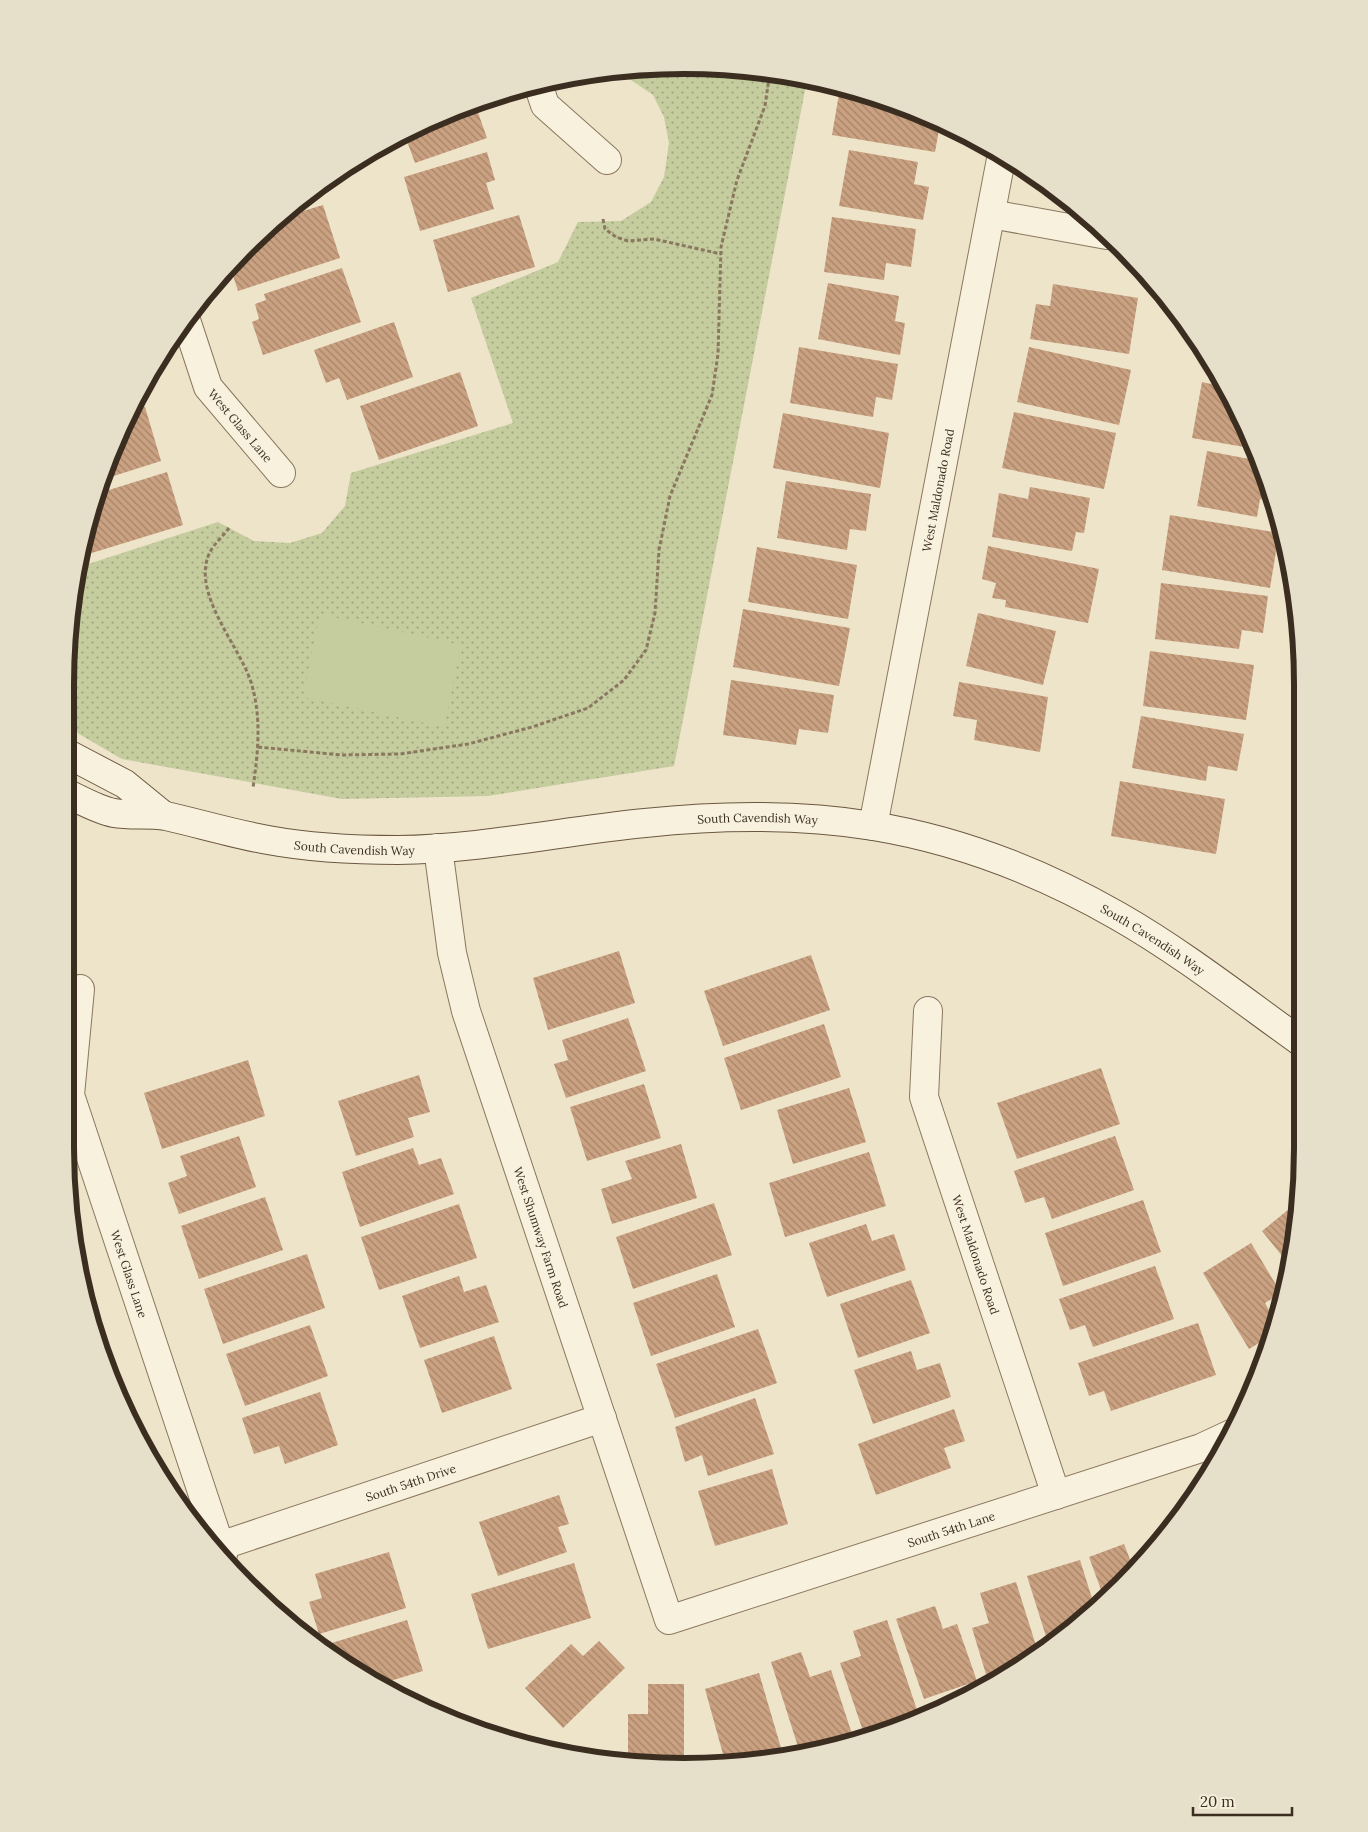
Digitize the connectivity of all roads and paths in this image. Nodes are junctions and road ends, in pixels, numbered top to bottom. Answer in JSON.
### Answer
{"nodes":[{"id":1,"x":769,"y":80,"type":"edge"},
{"id":2,"x":540,"y":91,"type":"edge"},
{"id":3,"x":608,"y":160,"type":"dead end"},
{"id":4,"x":1000,"y":163,"type":"edge"},
{"id":5,"x":991,"y":214,"type":"junction"},
{"id":6,"x":602,"y":219,"type":"dead end"},
{"id":7,"x":1093,"y":232,"type":"edge"},
{"id":8,"x":721,"y":254,"type":"junction"},
{"id":9,"x":189,"y":329,"type":"edge"},
{"id":10,"x":281,"y":473,"type":"dead end"},
{"id":11,"x":229,"y":528,"type":"dead end"},
{"id":12,"x":258,"y":747,"type":"junction"},
{"id":13,"x":74,"y":757,"type":"edge"},
{"id":14,"x":253,"y":788,"type":"dead end"},
{"id":15,"x":74,"y":797,"type":"edge"},
{"id":16,"x":163,"y":815,"type":"junction"},
{"id":17,"x":874,"y":826,"type":"junction"},
{"id":18,"x":438,"y":848,"type":"junction"},
{"id":19,"x":80,"y":988,"type":"dead end"},
{"id":20,"x":928,"y":1011,"type":"dead end"},
{"id":21,"x":1294,"y":1037,"type":"edge"},
{"id":22,"x":74,"y":1052,"type":"edge"},
{"id":23,"x":74,"y":1107,"type":"edge"},
{"id":24,"x":602,"y":1418,"type":"junction"},
{"id":25,"x":1219,"y":1439,"type":"edge"},
{"id":26,"x":1056,"y":1495,"type":"junction"},
{"id":27,"x":218,"y":1541,"type":"edge"},
{"id":28,"x":225,"y":1550,"type":"edge"},
{"id":29,"x":669,"y":1620,"type":"joint"}],
"edges":[{"from":1,"to":8,"type":"path"},
{"from":2,"to":3,"type":"street"},
{"from":4,"to":5,"type":"street","name":"West Maldonado Road"},
{"from":5,"to":7,"type":"street"},
{"from":5,"to":17,"type":"street","name":"West Maldonado Road"},
{"from":6,"to":8,"type":"path"},
{"from":8,"to":12,"type":"path"},
{"from":9,"to":10,"type":"street","name":"West Glass Lane"},
{"from":11,"to":12,"type":"path"},
{"from":12,"to":14,"type":"path"},
{"from":13,"to":16,"type":"street","name":"South Cavendish Way"},
{"from":15,"to":16,"type":"street","name":"South Cavendish Way"},
{"from":16,"to":18,"type":"street","name":"South Cavendish Way"},
{"from":17,"to":18,"type":"street","name":"South Cavendish Way"},
{"from":17,"to":21,"type":"street","name":"South Cavendish Way"},
{"from":18,"to":24,"type":"street","name":"West Shumway Farm Road"},
{"from":19,"to":22,"type":"street","name":"West Glass Lane"},
{"from":20,"to":26,"type":"street","name":"West Maldonado Road"},
{"from":23,"to":27,"type":"street","name":"West Glass Lane"},
{"from":24,"to":28,"type":"street","name":"South 54th Drive"},
{"from":24,"to":29,"type":"street","name":"West Shumway Farm Road"},
{"from":25,"to":26,"type":"street","name":"South 54th Lane"},
{"from":26,"to":29,"type":"street","name":"South 54th Lane"}]}
